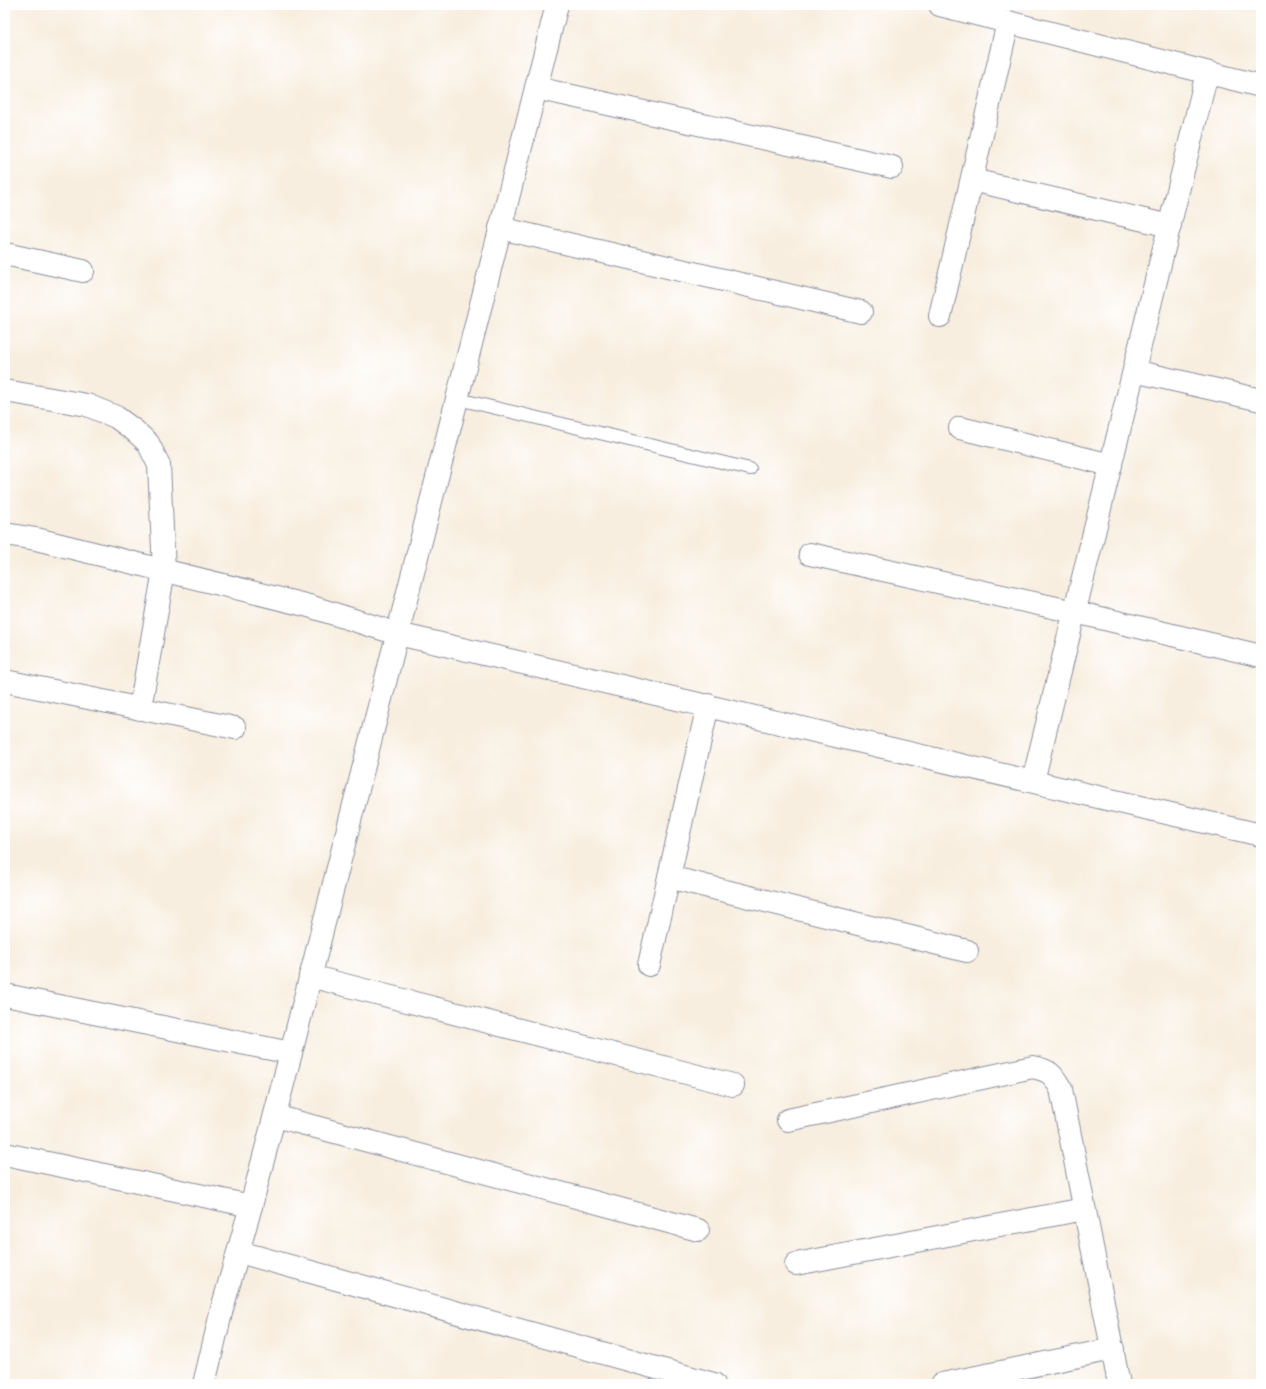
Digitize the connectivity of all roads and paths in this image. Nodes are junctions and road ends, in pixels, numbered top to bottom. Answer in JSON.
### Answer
{"nodes":[{"id":1,"x":557,"y":5,"type":"edge"},
{"id":2,"x":940,"y":5,"type":"edge"},
{"id":3,"x":1008,"y":22,"type":"junction"},
{"id":4,"x":1207,"y":73,"type":"junction"},
{"id":5,"x":1261,"y":86,"type":"edge"},
{"id":6,"x":536,"y":88,"type":"junction"},
{"id":7,"x":892,"y":167,"type":"dead end"},
{"id":8,"x":972,"y":180,"type":"junction"},
{"id":9,"x":1170,"y":226,"type":"junction"},
{"id":10,"x":500,"y":228,"type":"junction"},
{"id":11,"x":5,"y":254,"type":"edge"},
{"id":12,"x":83,"y":271,"type":"dead end"},
{"id":13,"x":861,"y":312,"type":"dead end"},
{"id":14,"x":940,"y":316,"type":"dead end"},
{"id":15,"x":1134,"y":371,"type":"junction"},
{"id":16,"x":5,"y":391,"type":"edge"},
{"id":17,"x":458,"y":399,"type":"junction"},
{"id":18,"x":1261,"y":400,"type":"edge"},
{"id":19,"x":960,"y":428,"type":"dead end"},
{"id":20,"x":1111,"y":465,"type":"junction"},
{"id":21,"x":750,"y":469,"type":"dead end"},
{"id":22,"x":5,"y":534,"type":"edge"},
{"id":23,"x":810,"y":554,"type":"dead end"},
{"id":24,"x":164,"y":570,"type":"junction"},
{"id":25,"x":1075,"y":612,"type":"junction"},
{"id":26,"x":398,"y":634,"type":"junction"},
{"id":27,"x":1261,"y":656,"type":"edge"},
{"id":28,"x":5,"y":681,"type":"edge"},
{"id":29,"x":708,"y":705,"type":"junction"},
{"id":30,"x":140,"y":709,"type":"junction"},
{"id":31,"x":235,"y":728,"type":"dead end"},
{"id":32,"x":1033,"y":781,"type":"junction"},
{"id":33,"x":1261,"y":835,"type":"edge"},
{"id":34,"x":669,"y":877,"type":"junction"},
{"id":35,"x":967,"y":951,"type":"dead end"},
{"id":36,"x":649,"y":965,"type":"dead end"},
{"id":37,"x":310,"y":976,"type":"junction"},
{"id":38,"x":5,"y":995,"type":"edge"},
{"id":39,"x":291,"y":1053,"type":"junction"},
{"id":40,"x":733,"y":1085,"type":"dead end"},
{"id":41,"x":274,"y":1116,"type":"junction"},
{"id":42,"x":788,"y":1120,"type":"dead end"},
{"id":43,"x":5,"y":1154,"type":"edge"},
{"id":44,"x":251,"y":1206,"type":"junction"},
{"id":45,"x":1084,"y":1209,"type":"junction"},
{"id":46,"x":698,"y":1230,"type":"dead end"},
{"id":47,"x":239,"y":1252,"type":"junction"},
{"id":48,"x":796,"y":1264,"type":"dead end"},
{"id":49,"x":1113,"y":1349,"type":"junction"},
{"id":50,"x":204,"y":1384,"type":"edge"},
{"id":51,"x":714,"y":1384,"type":"edge"},
{"id":52,"x":942,"y":1384,"type":"edge"},
{"id":53,"x":1119,"y":1384,"type":"edge"}],
"edges":[{"from":1,"to":6,"type":"street"},
{"from":2,"to":3,"type":"street"},
{"from":3,"to":4,"type":"street"},
{"from":3,"to":8,"type":"street"},
{"from":4,"to":5,"type":"street"},
{"from":4,"to":9,"type":"street"},
{"from":6,"to":7,"type":"street"},
{"from":6,"to":10,"type":"street"},
{"from":8,"to":9,"type":"street"},
{"from":8,"to":14,"type":"street"},
{"from":9,"to":15,"type":"street"},
{"from":10,"to":13,"type":"street"},
{"from":10,"to":17,"type":"street"},
{"from":11,"to":12,"type":"street"},
{"from":15,"to":18,"type":"street"},
{"from":15,"to":20,"type":"street"},
{"from":16,"to":24,"type":"street"},
{"from":17,"to":21,"type":"lane"},
{"from":17,"to":26,"type":"street"},
{"from":19,"to":20,"type":"street"},
{"from":20,"to":25,"type":"street"},
{"from":22,"to":24,"type":"street"},
{"from":23,"to":25,"type":"street"},
{"from":24,"to":26,"type":"street"},
{"from":24,"to":30,"type":"street"},
{"from":25,"to":27,"type":"street"},
{"from":25,"to":32,"type":"street"},
{"from":26,"to":29,"type":"street"},
{"from":26,"to":37,"type":"street"},
{"from":28,"to":30,"type":"street"},
{"from":29,"to":32,"type":"street"},
{"from":29,"to":34,"type":"street"},
{"from":30,"to":31,"type":"street"},
{"from":32,"to":33,"type":"street"},
{"from":34,"to":35,"type":"street"},
{"from":34,"to":36,"type":"street"},
{"from":37,"to":39,"type":"street"},
{"from":37,"to":40,"type":"street"},
{"from":38,"to":39,"type":"street"},
{"from":39,"to":41,"type":"street"},
{"from":41,"to":44,"type":"street"},
{"from":41,"to":46,"type":"street"},
{"from":42,"to":45,"type":"street"},
{"from":43,"to":44,"type":"street"},
{"from":44,"to":47,"type":"street"},
{"from":45,"to":48,"type":"street"},
{"from":45,"to":49,"type":"street"},
{"from":47,"to":50,"type":"street"},
{"from":47,"to":51,"type":"street"},
{"from":49,"to":52,"type":"street"},
{"from":49,"to":53,"type":"street"}]}
